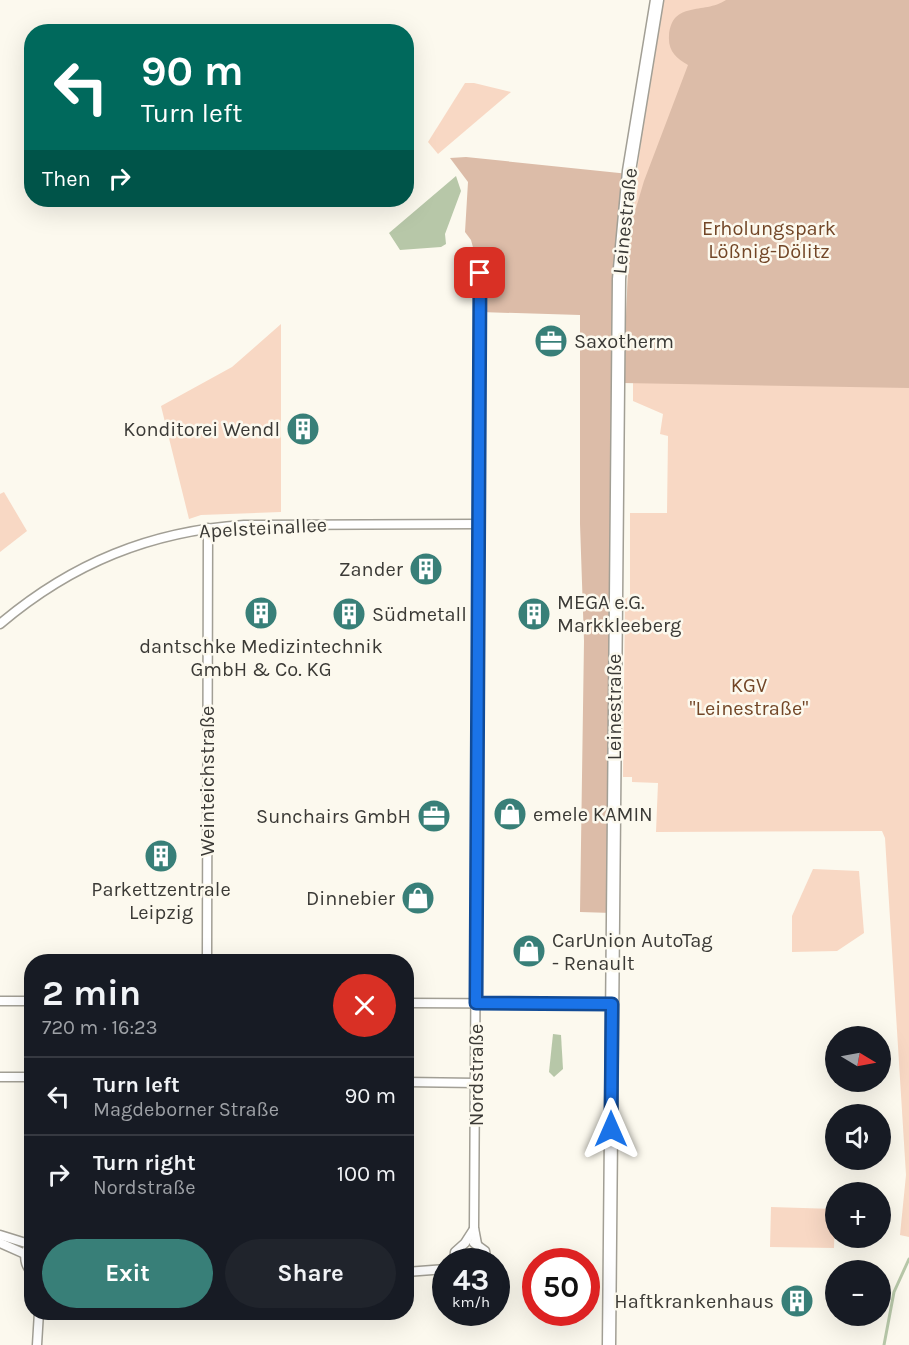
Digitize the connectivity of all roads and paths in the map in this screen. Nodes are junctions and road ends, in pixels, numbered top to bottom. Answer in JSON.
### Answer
{"nodes":[{"id":1,"x":657,"y":0,"type":"edge"},
{"id":2,"x":480,"y":273,"type":"dead end"},
{"id":3,"x":479,"y":524,"type":"junction"},
{"id":4,"x":208,"y":528,"type":"junction"},
{"id":5,"x":0,"y":624,"type":"edge"},
{"id":6,"x":207,"y":954,"type":"edge"},
{"id":7,"x":0,"y":1001,"type":"edge"},
{"id":8,"x":24,"y":1001,"type":"edge"},
{"id":9,"x":414,"y":1003,"type":"edge"},
{"id":10,"x":476,"y":1003,"type":"junction"},
{"id":11,"x":612,"y":1004,"type":"junction"},
{"id":12,"x":0,"y":1077,"type":"edge"},
{"id":13,"x":24,"y":1077,"type":"edge"},
{"id":14,"x":414,"y":1082,"type":"edge"},
{"id":15,"x":476,"y":1083,"type":"junction"},
{"id":16,"x":474,"y":1229,"type":"junction"},
{"id":17,"x":0,"y":1235,"type":"edge"},
{"id":18,"x":24,"y":1241,"type":"edge"},
{"id":19,"x":0,"y":1243,"type":"edge"},
{"id":20,"x":465,"y":1243,"type":"junction"},
{"id":21,"x":477,"y":1244,"type":"junction"},
{"id":22,"x":457,"y":1248,"type":"edge"},
{"id":23,"x":482,"y":1248,"type":"edge"},
{"id":24,"x":24,"y":1254,"type":"edge"},
{"id":25,"x":432,"y":1270,"type":"edge"},
{"id":26,"x":414,"y":1271,"type":"edge"},
{"id":27,"x":38,"y":1320,"type":"edge"},
{"id":28,"x":37,"y":1345,"type":"edge"},
{"id":29,"x":609,"y":1345,"type":"edge"}],
"edges":[{"from":1,"to":11,"type":"main road","name":"Leinestraße"},
{"from":2,"to":3,"type":"street","name":"Nordstraße"},
{"from":3,"to":4,"type":"street","name":"Apelsteinallee"},
{"from":3,"to":10,"type":"street","name":"Nordstraße"},
{"from":4,"to":5,"type":"street","name":"Apelsteinallee"},
{"from":4,"to":6,"type":"street","name":"Weinteichstraße"},
{"from":7,"to":8,"type":"street"},
{"from":9,"to":10,"type":"street"},
{"from":10,"to":11,"type":"street"},
{"from":10,"to":15,"type":"street","name":"Nordstraße"},
{"from":11,"to":29,"type":"main road","name":"Leinestraße"},
{"from":12,"to":13,"type":"street"},
{"from":14,"to":15,"type":"street"},
{"from":15,"to":16,"type":"street","name":"Nordstraße"},
{"from":16,"to":20,"type":"street"},
{"from":16,"to":21,"type":"street","name":"Nordstraße"},
{"from":17,"to":18,"type":"street"},
{"from":19,"to":24,"type":"street"},
{"from":20,"to":21,"type":"street"},
{"from":20,"to":22,"type":"street"},
{"from":21,"to":23,"type":"street","name":"Nordstraße"},
{"from":25,"to":26,"type":"street"},
{"from":27,"to":28,"type":"street"}]}
